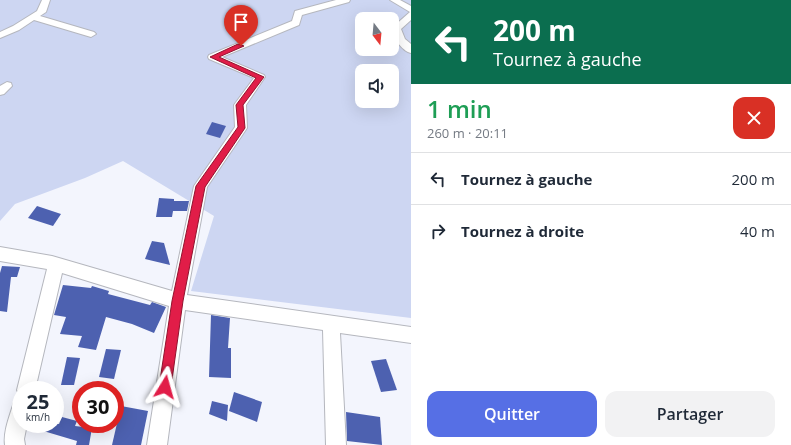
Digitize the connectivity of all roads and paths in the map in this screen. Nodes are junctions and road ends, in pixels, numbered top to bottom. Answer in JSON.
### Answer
{"nodes":[{"id":1,"x":46,"y":0,"type":"edge"},
{"id":2,"x":346,"y":0,"type":"edge"},
{"id":3,"x":394,"y":0,"type":"edge"},
{"id":4,"x":411,"y":10,"type":"edge"},
{"id":5,"x":411,"y":15,"type":"edge"},
{"id":6,"x":33,"y":17,"type":"junction"},
{"id":7,"x":91,"y":34,"type":"dead end"},
{"id":8,"x":0,"y":35,"type":"edge"},
{"id":9,"x":411,"y":50,"type":"edge"},
{"id":10,"x":0,"y":254,"type":"edge"},
{"id":11,"x":56,"y":265,"type":"junction"},
{"id":12,"x":178,"y":301,"type":"junction"},
{"id":13,"x":331,"y":324,"type":"junction"},
{"id":14,"x":411,"y":335,"type":"edge"},
{"id":15,"x":28,"y":381,"type":"edge"},
{"id":16,"x":16,"y":433,"type":"edge"},
{"id":17,"x":15,"y":445,"type":"edge"},
{"id":18,"x":157,"y":445,"type":"edge"},
{"id":19,"x":336,"y":445,"type":"edge"}],
"edges":[{"from":1,"to":6,"type":"street"},
{"from":2,"to":12,"type":"street"},
{"from":3,"to":4,"type":"street"},
{"from":5,"to":9,"type":"street"},
{"from":6,"to":7,"type":"street"},
{"from":6,"to":8,"type":"street"},
{"from":10,"to":11,"type":"street"},
{"from":11,"to":12,"type":"street"},
{"from":11,"to":15,"type":"street"},
{"from":12,"to":13,"type":"street"},
{"from":12,"to":18,"type":"street"},
{"from":13,"to":14,"type":"street"},
{"from":13,"to":19,"type":"street"},
{"from":16,"to":17,"type":"street"}]}
